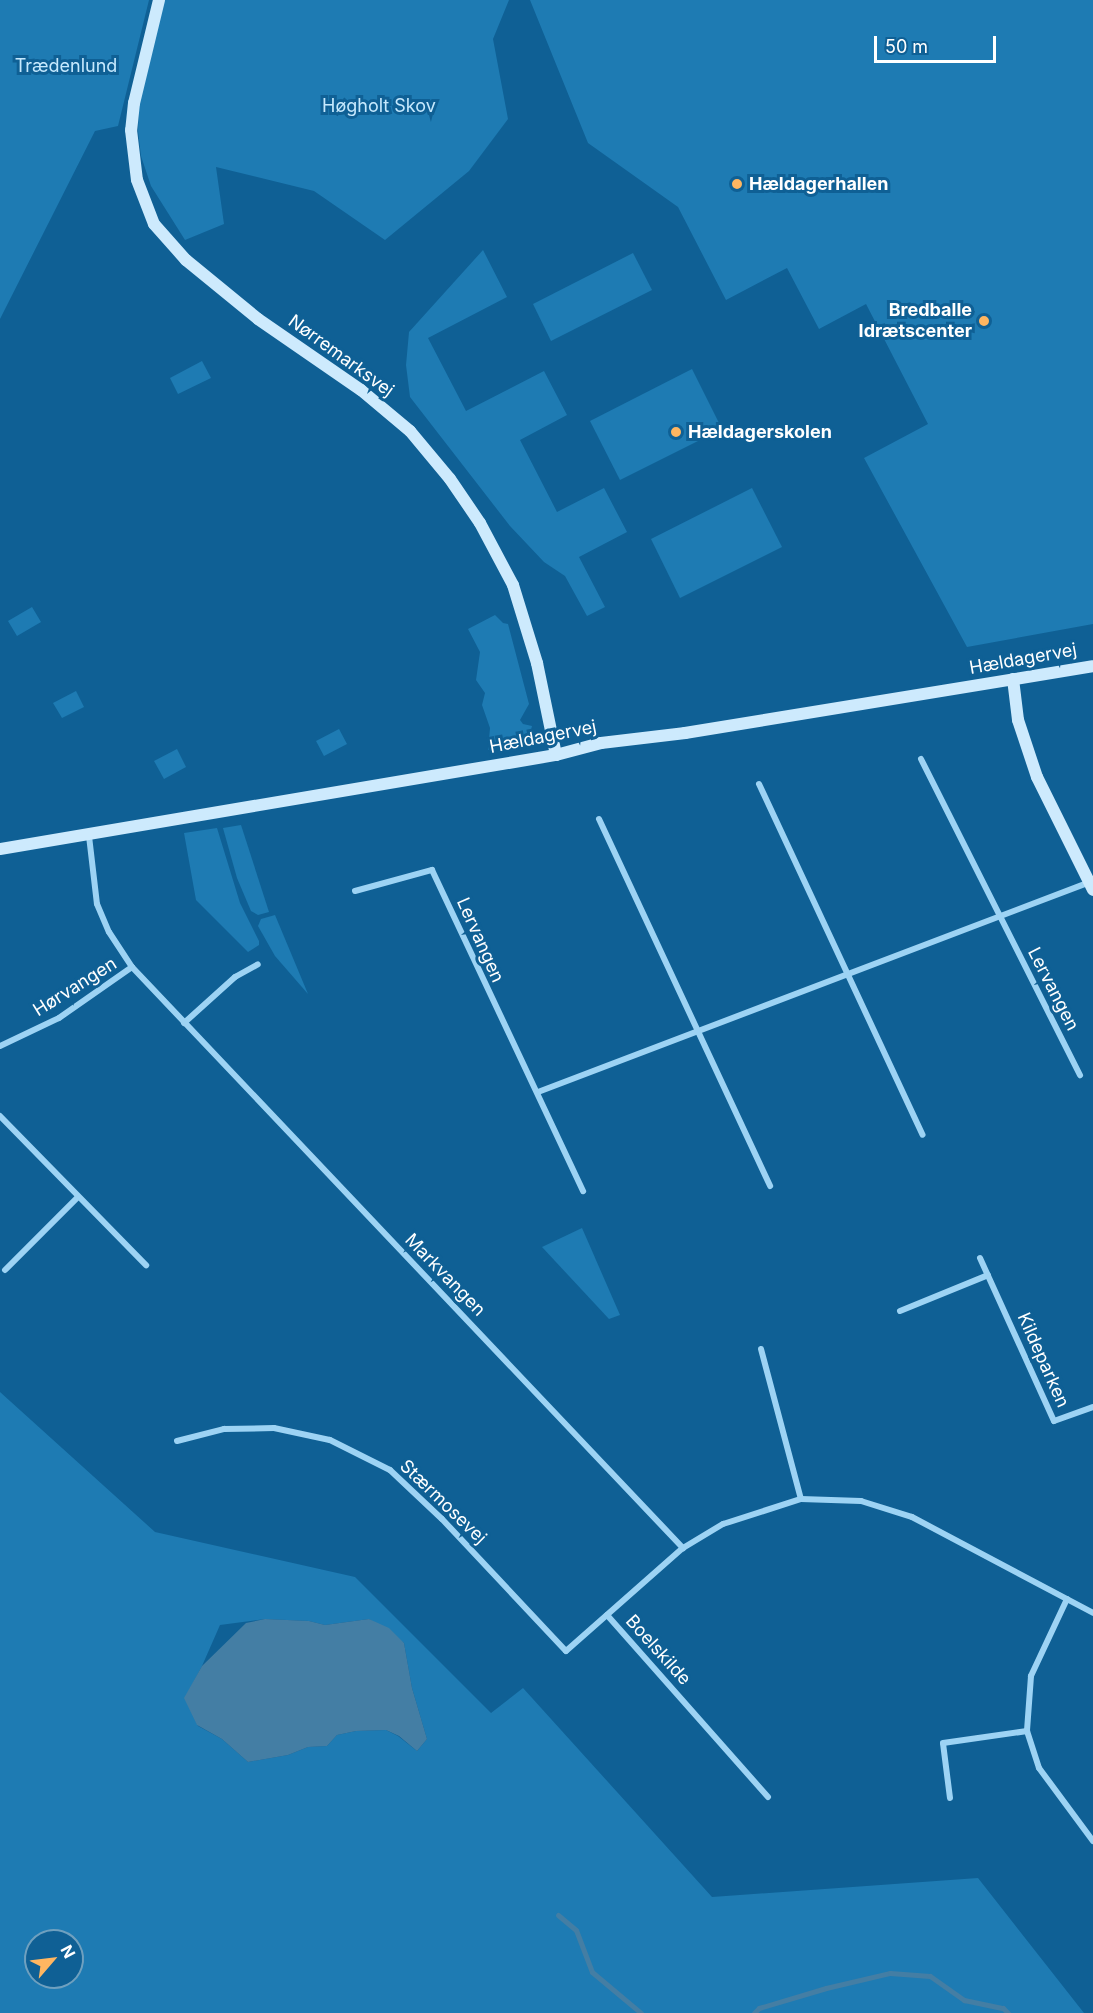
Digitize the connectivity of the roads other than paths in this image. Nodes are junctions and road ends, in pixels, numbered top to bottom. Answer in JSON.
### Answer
{"nodes":[{"id":1,"x":159,"y":0,"type":"edge"},
{"id":2,"x":1093,"y":666,"type":"edge"},
{"id":3,"x":1013,"y":679,"type":"junction"},
{"id":4,"x":556,"y":755,"type":"junction"},
{"id":5,"x":921,"y":759,"type":"dead end"},
{"id":6,"x":759,"y":784,"type":"dead end"},
{"id":7,"x":599,"y":819,"type":"dead end"},
{"id":8,"x":89,"y":836,"type":"junction"},
{"id":9,"x":0,"y":849,"type":"edge"},
{"id":10,"x":1092,"y":884,"type":"edge"},
{"id":11,"x":355,"y":891,"type":"dead end"},
{"id":12,"x":999,"y":916,"type":"junction"},
{"id":13,"x":258,"y":964,"type":"dead end"},
{"id":14,"x":132,"y":967,"type":"junction"},
{"id":15,"x":848,"y":974,"type":"junction"},
{"id":16,"x":184,"y":1023,"type":"junction"},
{"id":17,"x":698,"y":1031,"type":"junction"},
{"id":18,"x":0,"y":1046,"type":"edge"},
{"id":19,"x":1080,"y":1075,"type":"dead end"},
{"id":20,"x":538,"y":1092,"type":"junction"},
{"id":21,"x":0,"y":1116,"type":"edge"},
{"id":22,"x":923,"y":1136,"type":"dead end"},
{"id":23,"x":770,"y":1186,"type":"dead end"},
{"id":24,"x":583,"y":1191,"type":"dead end"},
{"id":25,"x":78,"y":1197,"type":"junction"},
{"id":26,"x":980,"y":1258,"type":"dead end"},
{"id":27,"x":146,"y":1265,"type":"dead end"},
{"id":28,"x":5,"y":1270,"type":"dead end"},
{"id":29,"x":988,"y":1275,"type":"junction"},
{"id":30,"x":900,"y":1311,"type":"dead end"},
{"id":31,"x":761,"y":1349,"type":"dead end"},
{"id":32,"x":1093,"y":1407,"type":"edge"},
{"id":33,"x":177,"y":1441,"type":"dead end"},
{"id":34,"x":801,"y":1499,"type":"junction"},
{"id":35,"x":683,"y":1548,"type":"junction"},
{"id":36,"x":1067,"y":1599,"type":"junction"},
{"id":37,"x":1093,"y":1613,"type":"edge"},
{"id":38,"x":607,"y":1615,"type":"junction"},
{"id":39,"x":1027,"y":1731,"type":"junction"},
{"id":40,"x":768,"y":1797,"type":"dead end"},
{"id":41,"x":950,"y":1798,"type":"dead end"},
{"id":42,"x":1093,"y":1841,"type":"edge"}],
"edges":[{"from":1,"to":4,"type":"street","name":"Nørremarksvej"},
{"from":2,"to":3,"type":"street","name":"Hældagervej"},
{"from":3,"to":4,"type":"street","name":"Hældagervej"},
{"from":3,"to":10,"type":"street"},
{"from":4,"to":8,"type":"street","name":"Hældagervej"},
{"from":5,"to":12,"type":"street","name":"Lervangen"},
{"from":6,"to":15,"type":"street"},
{"from":7,"to":17,"type":"street"},
{"from":8,"to":9,"type":"street","name":"Hældagervej"},
{"from":8,"to":14,"type":"street","name":"Markvangen"},
{"from":10,"to":12,"type":"street"},
{"from":11,"to":20,"type":"street","name":"Lervangen"},
{"from":12,"to":15,"type":"street"},
{"from":12,"to":19,"type":"street","name":"Lervangen"},
{"from":13,"to":16,"type":"street"},
{"from":14,"to":16,"type":"street","name":"Markvangen"},
{"from":14,"to":18,"type":"street","name":"Hørvangen"},
{"from":15,"to":17,"type":"street"},
{"from":15,"to":22,"type":"street"},
{"from":16,"to":35,"type":"street","name":"Markvangen"},
{"from":17,"to":20,"type":"street"},
{"from":17,"to":23,"type":"street"},
{"from":20,"to":24,"type":"street","name":"Lervangen"},
{"from":21,"to":25,"type":"street"},
{"from":25,"to":27,"type":"street"},
{"from":25,"to":28,"type":"street"},
{"from":26,"to":29,"type":"street","name":"Kildeparken"},
{"from":29,"to":30,"type":"street"},
{"from":29,"to":32,"type":"street","name":"Kildeparken"},
{"from":31,"to":34,"type":"street"},
{"from":33,"to":38,"type":"street","name":"Stærmosevej"},
{"from":34,"to":35,"type":"street","name":"Boelskilde"},
{"from":34,"to":36,"type":"street","name":"Boelskilde"},
{"from":35,"to":38,"type":"street","name":"Boelskilde"},
{"from":36,"to":37,"type":"street","name":"Boelskilde"},
{"from":36,"to":39,"type":"street"},
{"from":38,"to":40,"type":"street","name":"Boelskilde"},
{"from":39,"to":41,"type":"street"},
{"from":39,"to":42,"type":"street"}]}
